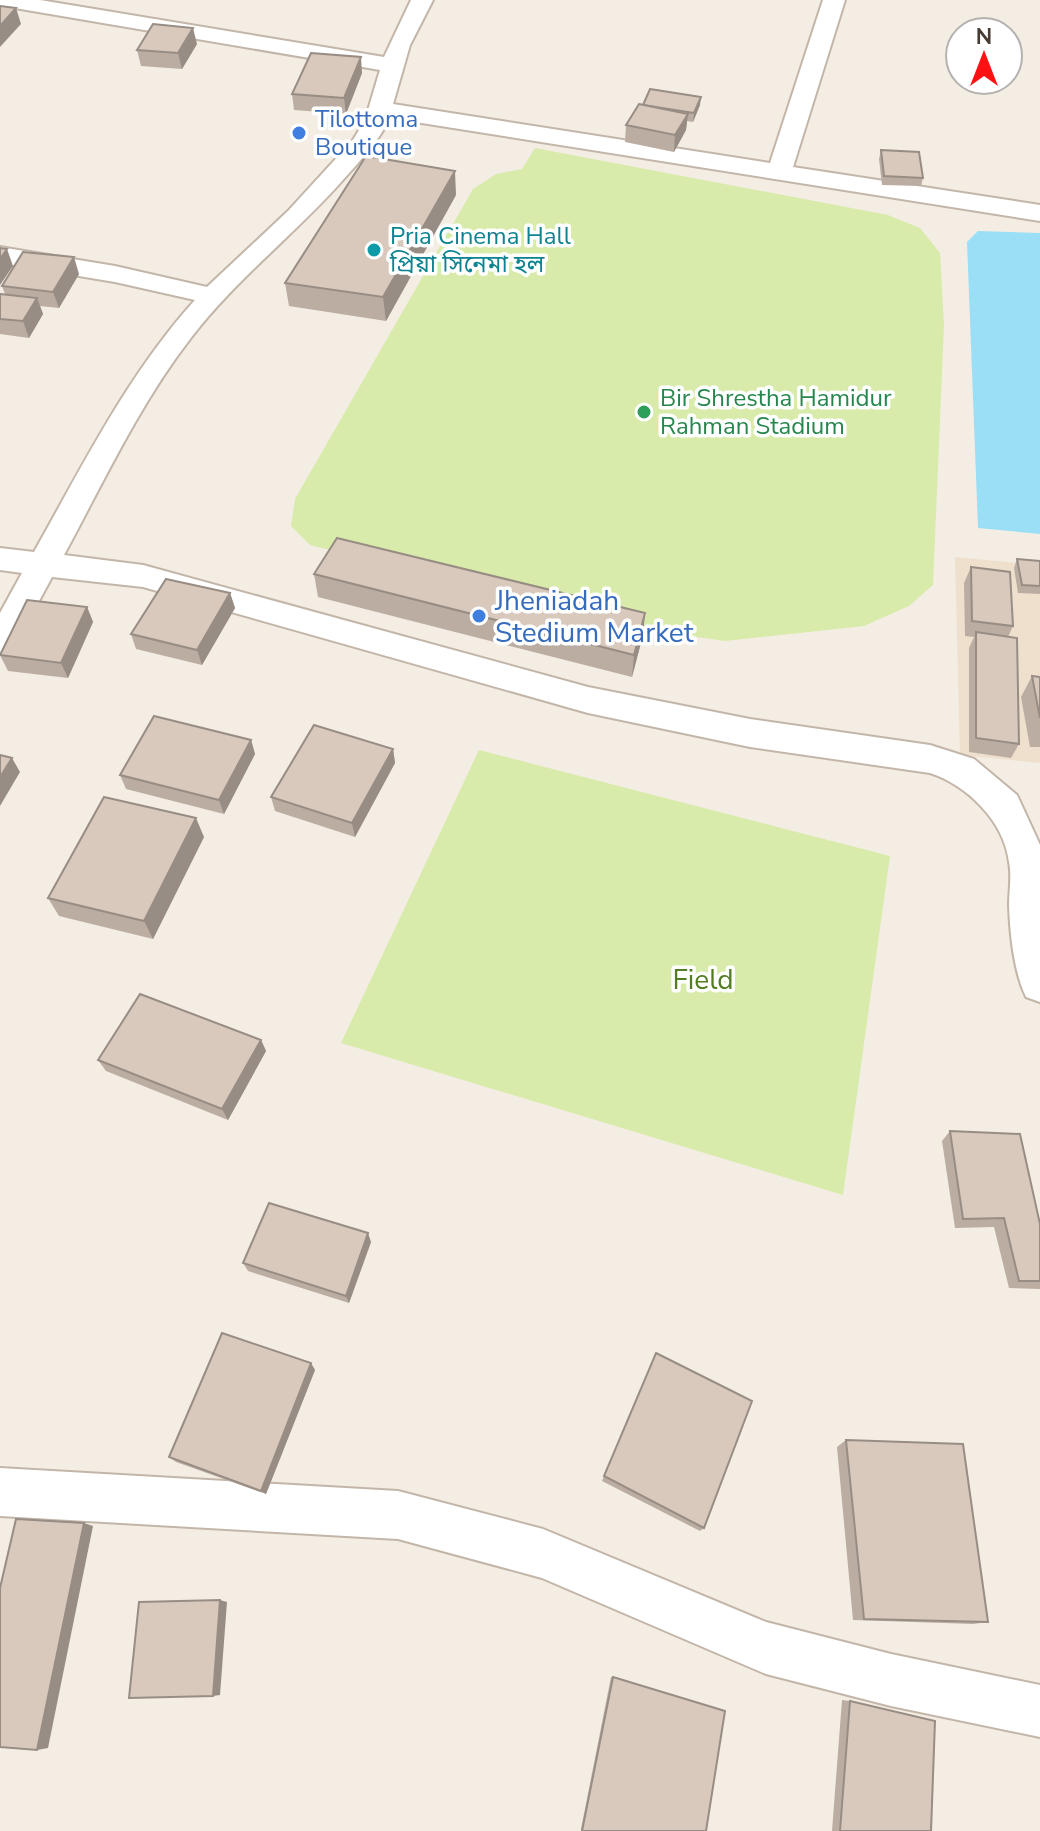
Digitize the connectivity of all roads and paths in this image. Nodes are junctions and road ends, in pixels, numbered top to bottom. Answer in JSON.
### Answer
{"nodes":[{"id":1,"x":3,"y":0,"type":"edge"},
{"id":2,"x":422,"y":0,"type":"edge"},
{"id":3,"x":834,"y":0,"type":"edge"},
{"id":4,"x":394,"y":65,"type":"junction"},
{"id":5,"x":380,"y":109,"type":"junction"},
{"id":6,"x":779,"y":172,"type":"junction"},
{"id":7,"x":1040,"y":213,"type":"edge"},
{"id":8,"x":0,"y":255,"type":"edge"},
{"id":9,"x":213,"y":296,"type":"junction"},
{"id":10,"x":0,"y":559,"type":"edge"},
{"id":11,"x":43,"y":565,"type":"junction"},
{"id":12,"x":0,"y":642,"type":"edge"},
{"id":13,"x":1040,"y":985,"type":"edge"},
{"id":14,"x":0,"y":1492,"type":"edge"},
{"id":15,"x":1040,"y":1711,"type":"edge"}],
"edges":[{"from":1,"to":4,"type":"street"},
{"from":2,"to":4,"type":"street"},
{"from":3,"to":6,"type":"street"},
{"from":4,"to":5,"type":"street"},
{"from":5,"to":6,"type":"street"},
{"from":5,"to":9,"type":"street"},
{"from":6,"to":7,"type":"street"},
{"from":8,"to":9,"type":"street"},
{"from":9,"to":11,"type":"street"},
{"from":10,"to":11,"type":"street"},
{"from":11,"to":12,"type":"street"},
{"from":11,"to":13,"type":"street"},
{"from":14,"to":15,"type":"street"}]}
